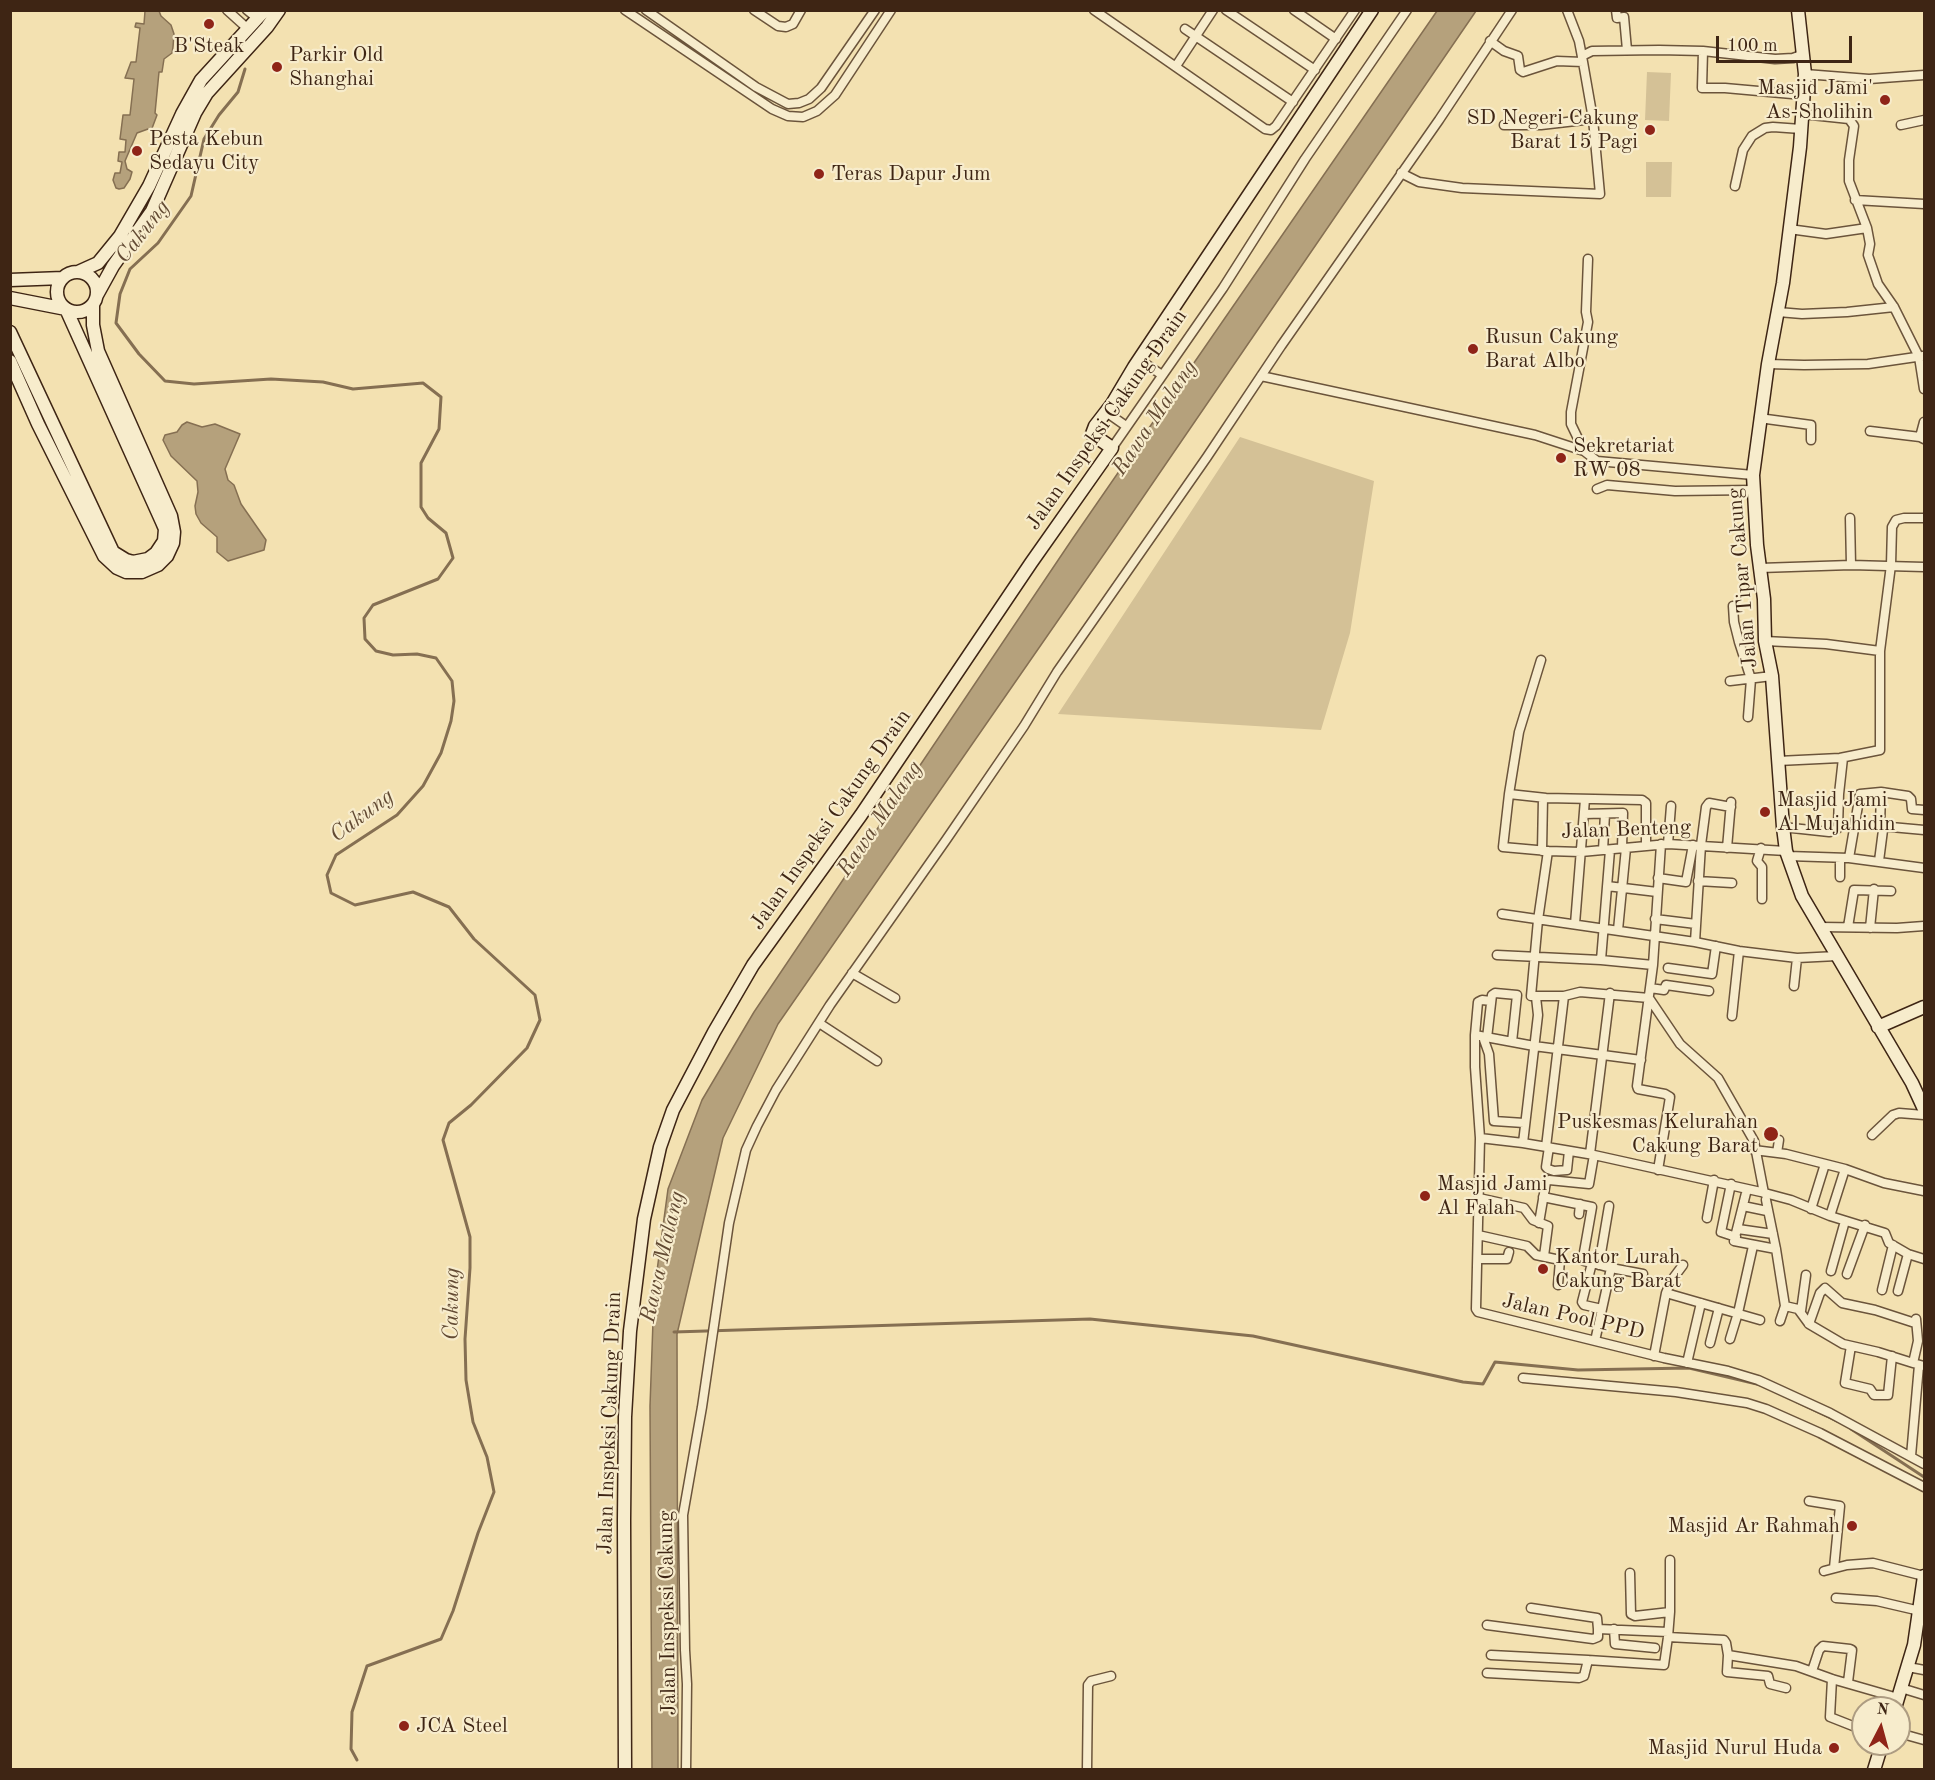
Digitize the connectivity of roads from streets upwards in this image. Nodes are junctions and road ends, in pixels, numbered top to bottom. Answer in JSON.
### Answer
{"nodes":[{"id":1,"x":227,"y":10,"type":"edge"},
{"id":2,"x":246,"y":10,"type":"edge"},
{"id":3,"x":279,"y":10,"type":"edge"},
{"id":4,"x":626,"y":10,"type":"edge"},
{"id":5,"x":646,"y":10,"type":"edge"},
{"id":6,"x":754,"y":10,"type":"edge"},
{"id":7,"x":801,"y":10,"type":"edge"},
{"id":8,"x":875,"y":10,"type":"edge"},
{"id":9,"x":891,"y":10,"type":"edge"},
{"id":10,"x":1094,"y":10,"type":"edge"},
{"id":11,"x":1213,"y":10,"type":"edge"},
{"id":12,"x":1226,"y":10,"type":"edge"},
{"id":13,"x":1294,"y":10,"type":"edge"},
{"id":14,"x":1355,"y":10,"type":"edge"},
{"id":15,"x":1372,"y":10,"type":"edge"},
{"id":16,"x":1407,"y":10,"type":"edge"},
{"id":17,"x":1512,"y":10,"type":"edge"},
{"id":18,"x":1567,"y":10,"type":"edge"},
{"id":19,"x":1616,"y":10,"type":"edge"},
{"id":20,"x":1798,"y":10,"type":"edge"},
{"id":21,"x":263,"y":19,"type":"edge"},
{"id":22,"x":1185,"y":29,"type":"dead end"},
{"id":23,"x":253,"y":33,"type":"junction"},
{"id":24,"x":1195,"y":36,"type":"junction"},
{"id":25,"x":1336,"y":39,"type":"junction"},
{"id":26,"x":1490,"y":41,"type":"junction"},
{"id":27,"x":1627,"y":50,"type":"junction"},
{"id":28,"x":1703,"y":51,"type":"junction"},
{"id":29,"x":1804,"y":54,"type":"junction"},
{"id":30,"x":1583,"y":59,"type":"junction"},
{"id":31,"x":1176,"y":66,"type":"junction"},
{"id":32,"x":1315,"y":70,"type":"junction"},
{"id":33,"x":1805,"y":74,"type":"junction"},
{"id":34,"x":1924,"y":75,"type":"edge"},
{"id":35,"x":1803,"y":95,"type":"junction"},
{"id":36,"x":1293,"y":102,"type":"junction"},
{"id":37,"x":1803,"y":114,"type":"junction"},
{"id":38,"x":1593,"y":119,"type":"junction"},
{"id":39,"x":1924,"y":120,"type":"edge"},
{"id":40,"x":1901,"y":124,"type":"dead end"},
{"id":41,"x":1504,"y":125,"type":"dead end"},
{"id":42,"x":1801,"y":129,"type":"junction"},
{"id":43,"x":1401,"y":173,"type":"junction"},
{"id":44,"x":1736,"y":186,"type":"dead end"},
{"id":45,"x":1855,"y":200,"type":"junction"},
{"id":46,"x":1924,"y":204,"type":"edge"},
{"id":47,"x":1867,"y":228,"type":"junction"},
{"id":48,"x":1790,"y":229,"type":"junction"},
{"id":49,"x":1588,"y":259,"type":"dead end"},
{"id":50,"x":78,"y":272,"type":"junction"},
{"id":51,"x":63,"y":278,"type":"junction"},
{"id":52,"x":10,"y":280,"type":"edge"},
{"id":53,"x":10,"y":298,"type":"edge"},
{"id":54,"x":95,"y":299,"type":"junction"},
{"id":55,"x":1894,"y":307,"type":"junction"},
{"id":56,"x":66,"y":309,"type":"junction"},
{"id":57,"x":1778,"y":312,"type":"junction"},
{"id":58,"x":10,"y":332,"type":"edge"},
{"id":59,"x":1922,"y":356,"type":"edge"},
{"id":60,"x":1140,"y":360,"type":"junction"},
{"id":61,"x":10,"y":361,"type":"edge"},
{"id":62,"x":1768,"y":364,"type":"junction"},
{"id":63,"x":1162,"y":375,"type":"junction"},
{"id":64,"x":1261,"y":376,"type":"junction"},
{"id":65,"x":1924,"y":390,"type":"edge"},
{"id":66,"x":47,"y":410,"type":"junction"},
{"id":67,"x":1106,"y":412,"type":"junction"},
{"id":68,"x":34,"y":416,"type":"junction"},
{"id":69,"x":1760,"y":418,"type":"junction"},
{"id":70,"x":1924,"y":422,"type":"edge"},
{"id":71,"x":1126,"y":426,"type":"junction"},
{"id":72,"x":1870,"y":431,"type":"dead end"},
{"id":73,"x":1922,"y":438,"type":"edge"},
{"id":74,"x":1811,"y":440,"type":"dead end"},
{"id":75,"x":1112,"y":448,"type":"junction"},
{"id":76,"x":1584,"y":451,"type":"junction"},
{"id":77,"x":1754,"y":475,"type":"junction"},
{"id":78,"x":1598,"y":489,"type":"dead end"},
{"id":79,"x":1754,"y":490,"type":"junction"},
{"id":80,"x":1850,"y":518,"type":"dead end"},
{"id":81,"x":1924,"y":518,"type":"edge"},
{"id":82,"x":1851,"y":565,"type":"junction"},
{"id":83,"x":1891,"y":566,"type":"junction"},
{"id":84,"x":1924,"y":567,"type":"edge"},
{"id":85,"x":1760,"y":568,"type":"junction"},
{"id":86,"x":1733,"y":606,"type":"dead end"},
{"id":87,"x":1765,"y":641,"type":"junction"},
{"id":88,"x":1880,"y":651,"type":"junction"},
{"id":89,"x":1541,"y":660,"type":"dead end"},
{"id":90,"x":1772,"y":676,"type":"junction"},
{"id":91,"x":1751,"y":679,"type":"junction"},
{"id":92,"x":1730,"y":681,"type":"dead end"},
{"id":93,"x":1748,"y":717,"type":"dead end"},
{"id":94,"x":1843,"y":758,"type":"junction"},
{"id":95,"x":1778,"y":761,"type":"junction"},
{"id":96,"x":1881,"y":792,"type":"junction"},
{"id":97,"x":1509,"y":794,"type":"junction"},
{"id":98,"x":1543,"y":798,"type":"junction"},
{"id":99,"x":1585,"y":799,"type":"junction"},
{"id":100,"x":1671,"y":806,"type":"dead end"},
{"id":101,"x":1924,"y":810,"type":"edge"},
{"id":102,"x":1584,"y":814,"type":"junction"},
{"id":103,"x":1605,"y":814,"type":"junction"},
{"id":104,"x":1880,"y":826,"type":"junction"},
{"id":105,"x":1783,"y":827,"type":"junction"},
{"id":106,"x":1924,"y":830,"type":"edge"},
{"id":107,"x":1665,"y":844,"type":"junction"},
{"id":108,"x":1646,"y":845,"type":"junction"},
{"id":109,"x":1697,"y":845,"type":"junction"},
{"id":110,"x":1624,"y":848,"type":"junction"},
{"id":111,"x":1727,"y":848,"type":"junction"},
{"id":112,"x":1761,"y":848,"type":"junction"},
{"id":113,"x":1607,"y":850,"type":"junction"},
{"id":114,"x":1545,"y":851,"type":"junction"},
{"id":115,"x":1581,"y":852,"type":"junction"},
{"id":116,"x":1787,"y":854,"type":"junction"},
{"id":117,"x":1845,"y":858,"type":"junction"},
{"id":118,"x":1879,"y":861,"type":"junction"},
{"id":119,"x":1924,"y":868,"type":"edge"},
{"id":120,"x":1840,"y":877,"type":"dead end"},
{"id":121,"x":1658,"y":878,"type":"junction"},
{"id":122,"x":1698,"y":881,"type":"junction"},
{"id":123,"x":1732,"y":883,"type":"dead end"},
{"id":124,"x":1607,"y":886,"type":"junction"},
{"id":125,"x":1622,"y":888,"type":"junction"},
{"id":126,"x":1874,"y":889,"type":"junction"},
{"id":127,"x":1891,"y":891,"type":"dead end"},
{"id":128,"x":1657,"y":892,"type":"junction"},
{"id":129,"x":1762,"y":898,"type":"dead end"},
{"id":130,"x":1502,"y":914,"type":"dead end"},
{"id":131,"x":1655,"y":919,"type":"junction"},
{"id":132,"x":1538,"y":920,"type":"junction"},
{"id":133,"x":1575,"y":924,"type":"junction"},
{"id":134,"x":1696,"y":924,"type":"junction"},
{"id":135,"x":1924,"y":926,"type":"edge"},
{"id":136,"x":1819,"y":927,"type":"junction"},
{"id":137,"x":1848,"y":927,"type":"junction"},
{"id":138,"x":1603,"y":928,"type":"junction"},
{"id":139,"x":1870,"y":928,"type":"junction"},
{"id":140,"x":1618,"y":930,"type":"junction"},
{"id":141,"x":1655,"y":937,"type":"junction"},
{"id":142,"x":1695,"y":942,"type":"junction"},
{"id":143,"x":1716,"y":946,"type":"junction"},
{"id":144,"x":1739,"y":951,"type":"junction"},
{"id":145,"x":1497,"y":955,"type":"dead end"},
{"id":146,"x":1837,"y":956,"type":"junction"},
{"id":147,"x":1534,"y":957,"type":"junction"},
{"id":148,"x":1797,"y":958,"type":"junction"},
{"id":149,"x":1601,"y":960,"type":"junction"},
{"id":150,"x":1653,"y":965,"type":"junction"},
{"id":151,"x":1668,"y":968,"type":"dead end"},
{"id":152,"x":852,"y":973,"type":"junction"},
{"id":153,"x":1794,"y":986,"type":"dead end"},
{"id":154,"x":1650,"y":988,"type":"junction"},
{"id":155,"x":1709,"y":991,"type":"dead end"},
{"id":156,"x":1610,"y":993,"type":"junction"},
{"id":157,"x":1564,"y":996,"type":"junction"},
{"id":158,"x":1536,"y":997,"type":"junction"},
{"id":159,"x":896,"y":998,"type":"dead end"},
{"id":160,"x":1649,"y":998,"type":"junction"},
{"id":161,"x":1924,"y":1007,"type":"edge"},
{"id":162,"x":1732,"y":1016,"type":"dead end"},
{"id":163,"x":819,"y":1023,"type":"junction"},
{"id":164,"x":1878,"y":1027,"type":"junction"},
{"id":165,"x":1482,"y":1037,"type":"junction"},
{"id":166,"x":1512,"y":1042,"type":"junction"},
{"id":167,"x":1534,"y":1046,"type":"junction"},
{"id":168,"x":1558,"y":1049,"type":"junction"},
{"id":169,"x":1603,"y":1054,"type":"junction"},
{"id":170,"x":1641,"y":1060,"type":"junction"},
{"id":171,"x":877,"y":1062,"type":"dead end"},
{"id":172,"x":1476,"y":1077,"type":"junction"},
{"id":173,"x":1491,"y":1077,"type":"junction"},
{"id":174,"x":1924,"y":1109,"type":"edge"},
{"id":175,"x":1924,"y":1114,"type":"edge"},
{"id":176,"x":1524,"y":1123,"type":"junction"},
{"id":177,"x":1872,"y":1135,"type":"dead end"},
{"id":178,"x":1480,"y":1138,"type":"junction"},
{"id":179,"x":1779,"y":1140,"type":"dead end"},
{"id":180,"x":1523,"y":1143,"type":"junction"},
{"id":181,"x":1547,"y":1147,"type":"junction"},
{"id":182,"x":1755,"y":1150,"type":"junction"},
{"id":183,"x":1569,"y":1151,"type":"junction"},
{"id":184,"x":1777,"y":1153,"type":"junction"},
{"id":185,"x":1592,"y":1155,"type":"junction"},
{"id":186,"x":1825,"y":1164,"type":"junction"},
{"id":187,"x":1658,"y":1170,"type":"junction"},
{"id":188,"x":1845,"y":1170,"type":"junction"},
{"id":189,"x":1714,"y":1180,"type":"junction"},
{"id":190,"x":1731,"y":1184,"type":"junction"},
{"id":191,"x":1747,"y":1188,"type":"junction"},
{"id":192,"x":1924,"y":1191,"type":"edge"},
{"id":193,"x":1765,"y":1196,"type":"junction"},
{"id":194,"x":1543,"y":1197,"type":"junction"},
{"id":195,"x":1479,"y":1198,"type":"junction"},
{"id":196,"x":1580,"y":1204,"type":"junction"},
{"id":197,"x":1609,"y":1206,"type":"dead end"},
{"id":198,"x":1743,"y":1206,"type":"junction"},
{"id":199,"x":1811,"y":1209,"type":"junction"},
{"id":200,"x":1767,"y":1211,"type":"junction"},
{"id":201,"x":1579,"y":1214,"type":"dead end"},
{"id":202,"x":1830,"y":1216,"type":"junction"},
{"id":203,"x":1707,"y":1218,"type":"dead end"},
{"id":204,"x":1845,"y":1221,"type":"junction"},
{"id":205,"x":1539,"y":1223,"type":"junction"},
{"id":206,"x":1865,"y":1226,"type":"junction"},
{"id":207,"x":1737,"y":1233,"type":"junction"},
{"id":208,"x":1773,"y":1234,"type":"junction"},
{"id":209,"x":1478,"y":1235,"type":"junction"},
{"id":210,"x":1753,"y":1245,"type":"junction"},
{"id":211,"x":1893,"y":1245,"type":"junction"},
{"id":212,"x":1776,"y":1249,"type":"junction"},
{"id":213,"x":1509,"y":1252,"type":"dead end"},
{"id":214,"x":1908,"y":1254,"type":"junction"},
{"id":215,"x":1544,"y":1256,"type":"junction"},
{"id":216,"x":1478,"y":1259,"type":"junction"},
{"id":217,"x":1924,"y":1259,"type":"edge"},
{"id":218,"x":1595,"y":1264,"type":"junction"},
{"id":219,"x":1683,"y":1265,"type":"dead end"},
{"id":220,"x":1611,"y":1268,"type":"junction"},
{"id":221,"x":1831,"y":1270,"type":"dead end"},
{"id":222,"x":1643,"y":1274,"type":"dead end"},
{"id":223,"x":1847,"y":1274,"type":"dead end"},
{"id":224,"x":1806,"y":1275,"type":"dead end"},
{"id":225,"x":1558,"y":1285,"type":"dead end"},
{"id":226,"x":1882,"y":1290,"type":"dead end"},
{"id":227,"x":1898,"y":1291,"type":"dead end"},
{"id":228,"x":1666,"y":1293,"type":"junction"},
{"id":229,"x":1701,"y":1303,"type":"junction"},
{"id":230,"x":1785,"y":1306,"type":"junction"},
{"id":231,"x":1719,"y":1308,"type":"junction"},
{"id":232,"x":1602,"y":1309,"type":"junction"},
{"id":233,"x":1801,"y":1311,"type":"junction"},
{"id":234,"x":1738,"y":1313,"type":"junction"},
{"id":235,"x":1760,"y":1320,"type":"dead end"},
{"id":236,"x":1780,"y":1321,"type":"dead end"},
{"id":237,"x":1809,"y":1324,"type":"junction"},
{"id":238,"x":1730,"y":1339,"type":"dead end"},
{"id":239,"x":1595,"y":1341,"type":"junction"},
{"id":240,"x":1710,"y":1343,"type":"dead end"},
{"id":241,"x":1851,"y":1346,"type":"junction"},
{"id":242,"x":1654,"y":1356,"type":"junction"},
{"id":243,"x":1892,"y":1356,"type":"junction"},
{"id":244,"x":1688,"y":1363,"type":"junction"},
{"id":245,"x":1919,"y":1364,"type":"edge"},
{"id":246,"x":1523,"y":1378,"type":"dead end"},
{"id":247,"x":1911,"y":1456,"type":"junction"},
{"id":248,"x":1924,"y":1464,"type":"edge"},
{"id":249,"x":1924,"y":1487,"type":"edge"},
{"id":250,"x":1809,"y":1501,"type":"dead end"},
{"id":251,"x":1670,"y":1560,"type":"dead end"},
{"id":252,"x":1834,"y":1568,"type":"junction"},
{"id":253,"x":1824,"y":1571,"type":"dead end"},
{"id":254,"x":1630,"y":1573,"type":"dead end"},
{"id":255,"x":1924,"y":1576,"type":"edge"},
{"id":256,"x":1836,"y":1598,"type":"dead end"},
{"id":257,"x":1531,"y":1608,"type":"dead end"},
{"id":258,"x":1920,"y":1611,"type":"junction"},
{"id":259,"x":1670,"y":1612,"type":"junction"},
{"id":260,"x":1487,"y":1625,"type":"dead end"},
{"id":261,"x":1598,"y":1629,"type":"junction"},
{"id":262,"x":1614,"y":1629,"type":"junction"},
{"id":263,"x":1668,"y":1634,"type":"junction"},
{"id":264,"x":1655,"y":1648,"type":"dead end"},
{"id":265,"x":1491,"y":1655,"type":"dead end"},
{"id":266,"x":1728,"y":1655,"type":"junction"},
{"id":267,"x":1588,"y":1660,"type":"junction"},
{"id":268,"x":1908,"y":1667,"type":"junction"},
{"id":269,"x":1924,"y":1670,"type":"edge"},
{"id":270,"x":1812,"y":1671,"type":"junction"},
{"id":271,"x":1487,"y":1673,"type":"dead end"},
{"id":272,"x":1111,"y":1676,"type":"dead end"},
{"id":273,"x":1832,"y":1679,"type":"junction"},
{"id":274,"x":1848,"y":1682,"type":"junction"},
{"id":275,"x":1786,"y":1688,"type":"dead end"},
{"id":276,"x":1892,"y":1696,"type":"edge"},
{"id":277,"x":1899,"y":1696,"type":"edge"},
{"id":278,"x":1851,"y":1726,"type":"edge"},
{"id":279,"x":625,"y":1770,"type":"edge"},
{"id":280,"x":686,"y":1770,"type":"edge"},
{"id":281,"x":1087,"y":1770,"type":"edge"}],
"edges":[{"from":1,"to":23,"type":"street"},
{"from":2,"to":21,"type":"street"},
{"from":3,"to":21,"type":"street"},
{"from":4,"to":9,"type":"street"},
{"from":5,"to":8,"type":"street"},
{"from":6,"to":7,"type":"street"},
{"from":10,"to":31,"type":"street"},
{"from":11,"to":24,"type":"street"},
{"from":12,"to":32,"type":"street"},
{"from":13,"to":25,"type":"street"},
{"from":14,"to":25,"type":"street"},
{"from":15,"to":60,"type":"street"},
{"from":16,"to":63,"type":"street","name":"Jalan Inspeksi Cakung Drain"},
{"from":17,"to":26,"type":"street"},
{"from":18,"to":30,"type":"street"},
{"from":19,"to":27,"type":"street"},
{"from":20,"to":29,"type":"street","name":"Jalan Tipar Cakung"},
{"from":21,"to":23,"type":"street"},
{"from":22,"to":24,"type":"street"},
{"from":23,"to":50,"type":"street"},
{"from":23,"to":54,"type":"street"},
{"from":24,"to":31,"type":"street"},
{"from":24,"to":36,"type":"street"},
{"from":25,"to":32,"type":"street"},
{"from":26,"to":30,"type":"street"},
{"from":26,"to":43,"type":"street"},
{"from":27,"to":28,"type":"street"},
{"from":27,"to":30,"type":"street"},
{"from":28,"to":29,"type":"street"},
{"from":28,"to":35,"type":"street"},
{"from":29,"to":33,"type":"street","name":"Jalan Tipar Cakung"},
{"from":30,"to":38,"type":"street"},
{"from":31,"to":36,"type":"street"},
{"from":32,"to":36,"type":"street"},
{"from":33,"to":34,"type":"street"},
{"from":33,"to":35,"type":"street","name":"Jalan Tipar Cakung"},
{"from":35,"to":37,"type":"street","name":"Jalan Tipar Cakung"},
{"from":37,"to":42,"type":"street","name":"Jalan Tipar Cakung"},
{"from":37,"to":45,"type":"street"},
{"from":38,"to":41,"type":"street"},
{"from":38,"to":43,"type":"street"},
{"from":39,"to":40,"type":"street"},
{"from":42,"to":44,"type":"street"},
{"from":42,"to":48,"type":"street","name":"Jalan Tipar Cakung"},
{"from":43,"to":64,"type":"street"},
{"from":45,"to":46,"type":"street"},
{"from":45,"to":47,"type":"street"},
{"from":47,"to":48,"type":"street"},
{"from":47,"to":55,"type":"street"},
{"from":48,"to":57,"type":"street","name":"Jalan Tipar Cakung"},
{"from":49,"to":76,"type":"street"},
{"from":50,"to":51,"type":"street"},
{"from":50,"to":54,"type":"street"},
{"from":51,"to":52,"type":"street"},
{"from":51,"to":56,"type":"street"},
{"from":53,"to":56,"type":"street"},
{"from":54,"to":56,"type":"street"},
{"from":54,"to":68,"type":"street"},
{"from":55,"to":57,"type":"street"},
{"from":55,"to":59,"type":"street"},
{"from":56,"to":66,"type":"street"},
{"from":57,"to":62,"type":"street","name":"Jalan Tipar Cakung"},
{"from":58,"to":66,"type":"street"},
{"from":59,"to":62,"type":"street"},
{"from":59,"to":65,"type":"street"},
{"from":60,"to":63,"type":"street"},
{"from":60,"to":67,"type":"street"},
{"from":61,"to":68,"type":"street"},
{"from":62,"to":69,"type":"street","name":"Jalan Tipar Cakung"},
{"from":63,"to":71,"type":"street","name":"Jalan Inspeksi Cakung Drain"},
{"from":64,"to":76,"type":"street"},
{"from":64,"to":152,"type":"street"},
{"from":66,"to":68,"type":"street"},
{"from":67,"to":71,"type":"street"},
{"from":67,"to":75,"type":"street"},
{"from":69,"to":74,"type":"street"},
{"from":69,"to":77,"type":"street","name":"Jalan Tipar Cakung"},
{"from":70,"to":73,"type":"street"},
{"from":71,"to":75,"type":"street","name":"Jalan Inspeksi Cakung Drain"},
{"from":72,"to":73,"type":"street"},
{"from":75,"to":279,"type":"street","name":"Jalan Inspeksi Cakung Drain"},
{"from":76,"to":77,"type":"street"},
{"from":77,"to":79,"type":"street","name":"Jalan Tipar Cakung"},
{"from":78,"to":79,"type":"street"},
{"from":79,"to":85,"type":"street","name":"Jalan Tipar Cakung"},
{"from":80,"to":82,"type":"street"},
{"from":81,"to":83,"type":"street"},
{"from":82,"to":83,"type":"street"},
{"from":82,"to":85,"type":"street"},
{"from":83,"to":84,"type":"street"},
{"from":83,"to":88,"type":"street"},
{"from":85,"to":87,"type":"street","name":"Jalan Tipar Cakung"},
{"from":86,"to":91,"type":"street"},
{"from":87,"to":88,"type":"street"},
{"from":87,"to":90,"type":"street","name":"Jalan Tipar Cakung"},
{"from":88,"to":94,"type":"street"},
{"from":89,"to":97,"type":"street"},
{"from":90,"to":91,"type":"street"},
{"from":90,"to":95,"type":"street","name":"Jalan Tipar Cakung"},
{"from":91,"to":92,"type":"street"},
{"from":91,"to":93,"type":"street"},
{"from":94,"to":95,"type":"street"},
{"from":94,"to":105,"type":"street"},
{"from":95,"to":105,"type":"street","name":"Jalan Tipar Cakung"},
{"from":96,"to":101,"type":"street"},
{"from":96,"to":104,"type":"street"},
{"from":96,"to":117,"type":"street"},
{"from":97,"to":98,"type":"street"},
{"from":97,"to":114,"type":"street","name":"Jalan Benteng"},
{"from":98,"to":99,"type":"street"},
{"from":98,"to":114,"type":"street"},
{"from":99,"to":102,"type":"street"},
{"from":99,"to":108,"type":"street"},
{"from":100,"to":107,"type":"street"},
{"from":102,"to":103,"type":"street"},
{"from":102,"to":115,"type":"street"},
{"from":103,"to":110,"type":"street"},
{"from":103,"to":113,"type":"street"},
{"from":104,"to":106,"type":"street"},
{"from":104,"to":118,"type":"street"},
{"from":105,"to":116,"type":"street","name":"Jalan Tipar Cakung"},
{"from":107,"to":108,"type":"street","name":"Jalan Benteng"},
{"from":107,"to":109,"type":"street","name":"Jalan Benteng"},
{"from":107,"to":121,"type":"street"},
{"from":108,"to":110,"type":"street","name":"Jalan Benteng"},
{"from":109,"to":111,"type":"street","name":"Jalan Benteng"},
{"from":109,"to":111,"type":"street"},
{"from":109,"to":121,"type":"street"},
{"from":109,"to":122,"type":"street"},
{"from":110,"to":113,"type":"street","name":"Jalan Benteng"},
{"from":110,"to":125,"type":"street"},
{"from":111,"to":112,"type":"street","name":"Jalan Benteng"},
{"from":112,"to":116,"type":"street","name":"Jalan Benteng"},
{"from":112,"to":129,"type":"street"},
{"from":113,"to":115,"type":"street","name":"Jalan Benteng"},
{"from":113,"to":124,"type":"street"},
{"from":114,"to":115,"type":"street","name":"Jalan Benteng"},
{"from":114,"to":132,"type":"street"},
{"from":115,"to":133,"type":"street"},
{"from":116,"to":117,"type":"street","name":"Jalan Benteng"},
{"from":116,"to":136,"type":"street","name":"Jalan Tipar Cakung"},
{"from":117,"to":118,"type":"street","name":"Jalan Benteng"},
{"from":117,"to":120,"type":"street"},
{"from":118,"to":119,"type":"street","name":"Jalan Benteng"},
{"from":121,"to":128,"type":"street"},
{"from":122,"to":123,"type":"street"},
{"from":122,"to":134,"type":"street"},
{"from":124,"to":125,"type":"street"},
{"from":124,"to":138,"type":"street"},
{"from":125,"to":128,"type":"street"},
{"from":125,"to":140,"type":"street"},
{"from":126,"to":127,"type":"street"},
{"from":126,"to":137,"type":"street"},
{"from":126,"to":139,"type":"street"},
{"from":128,"to":131,"type":"street"},
{"from":130,"to":132,"type":"street"},
{"from":131,"to":134,"type":"street"},
{"from":131,"to":141,"type":"street"},
{"from":132,"to":133,"type":"street"},
{"from":132,"to":147,"type":"street"},
{"from":133,"to":138,"type":"street"},
{"from":134,"to":142,"type":"street"},
{"from":135,"to":139,"type":"street"},
{"from":136,"to":137,"type":"street"},
{"from":136,"to":146,"type":"street","name":"Jalan Tipar Cakung"},
{"from":137,"to":139,"type":"street"},
{"from":138,"to":140,"type":"street"},
{"from":138,"to":149,"type":"street"},
{"from":140,"to":141,"type":"street"},
{"from":141,"to":142,"type":"street"},
{"from":141,"to":150,"type":"street"},
{"from":142,"to":143,"type":"street"},
{"from":143,"to":144,"type":"street"},
{"from":143,"to":151,"type":"street"},
{"from":144,"to":148,"type":"street"},
{"from":144,"to":162,"type":"street"},
{"from":145,"to":147,"type":"street"},
{"from":146,"to":148,"type":"street"},
{"from":146,"to":164,"type":"street","name":"Jalan Tipar Cakung"},
{"from":147,"to":149,"type":"street"},
{"from":147,"to":158,"type":"street"},
{"from":148,"to":153,"type":"street"},
{"from":149,"to":150,"type":"street"},
{"from":150,"to":154,"type":"street"},
{"from":152,"to":159,"type":"street"},
{"from":152,"to":163,"type":"street"},
{"from":154,"to":155,"type":"street"},
{"from":154,"to":160,"type":"street"},
{"from":156,"to":157,"type":"street"},
{"from":156,"to":160,"type":"street"},
{"from":156,"to":169,"type":"street"},
{"from":157,"to":158,"type":"street"},
{"from":157,"to":168,"type":"street"},
{"from":158,"to":167,"type":"street"},
{"from":160,"to":170,"type":"street"},
{"from":160,"to":182,"type":"street"},
{"from":161,"to":164,"type":"street"},
{"from":163,"to":171,"type":"street"},
{"from":163,"to":280,"type":"street","name":"Jalan Inspeksi Cakung"},
{"from":164,"to":174,"type":"street","name":"Jalan Tipar Cakung"},
{"from":165,"to":166,"type":"street"},
{"from":165,"to":166,"type":"street","name":"Jalan Pool PPD"},
{"from":165,"to":172,"type":"street","name":"Jalan Pool PPD"},
{"from":165,"to":173,"type":"street"},
{"from":166,"to":167,"type":"street"},
{"from":167,"to":168,"type":"street"},
{"from":167,"to":176,"type":"street"},
{"from":168,"to":169,"type":"street"},
{"from":168,"to":181,"type":"street"},
{"from":169,"to":170,"type":"street"},
{"from":169,"to":185,"type":"street"},
{"from":170,"to":187,"type":"street"},
{"from":172,"to":173,"type":"street"},
{"from":172,"to":178,"type":"street","name":"Jalan Pool PPD"},
{"from":173,"to":176,"type":"street"},
{"from":175,"to":177,"type":"street"},
{"from":176,"to":180,"type":"street"},
{"from":178,"to":180,"type":"street"},
{"from":178,"to":195,"type":"street","name":"Jalan Pool PPD"},
{"from":179,"to":184,"type":"street"},
{"from":180,"to":181,"type":"street"},
{"from":181,"to":183,"type":"street"},
{"from":181,"to":183,"type":"street"},
{"from":182,"to":184,"type":"street"},
{"from":182,"to":193,"type":"street"},
{"from":183,"to":185,"type":"street"},
{"from":184,"to":186,"type":"street"},
{"from":185,"to":187,"type":"street"},
{"from":185,"to":194,"type":"street"},
{"from":186,"to":188,"type":"street"},
{"from":186,"to":199,"type":"street"},
{"from":187,"to":189,"type":"street"},
{"from":188,"to":192,"type":"street"},
{"from":188,"to":202,"type":"street"},
{"from":189,"to":190,"type":"street"},
{"from":189,"to":203,"type":"street"},
{"from":190,"to":191,"type":"street"},
{"from":190,"to":207,"type":"street"},
{"from":191,"to":193,"type":"street"},
{"from":191,"to":198,"type":"street"},
{"from":193,"to":199,"type":"street"},
{"from":193,"to":200,"type":"street"},
{"from":194,"to":196,"type":"street"},
{"from":194,"to":205,"type":"street"},
{"from":195,"to":205,"type":"street"},
{"from":195,"to":209,"type":"street","name":"Jalan Pool PPD"},
{"from":196,"to":201,"type":"street"},
{"from":196,"to":218,"type":"street"},
{"from":197,"to":218,"type":"street"},
{"from":198,"to":200,"type":"street"},
{"from":198,"to":207,"type":"street"},
{"from":199,"to":202,"type":"street"},
{"from":200,"to":208,"type":"street"},
{"from":202,"to":204,"type":"street"},
{"from":204,"to":206,"type":"street"},
{"from":204,"to":221,"type":"street"},
{"from":205,"to":215,"type":"street"},
{"from":206,"to":211,"type":"street"},
{"from":206,"to":223,"type":"street"},
{"from":207,"to":208,"type":"street"},
{"from":207,"to":210,"type":"street"},
{"from":208,"to":212,"type":"street"},
{"from":209,"to":215,"type":"street"},
{"from":209,"to":216,"type":"street","name":"Jalan Pool PPD"},
{"from":210,"to":212,"type":"street"},
{"from":210,"to":234,"type":"street"},
{"from":211,"to":214,"type":"street"},
{"from":211,"to":226,"type":"street"},
{"from":212,"to":230,"type":"street"},
{"from":213,"to":216,"type":"street"},
{"from":214,"to":217,"type":"street"},
{"from":214,"to":227,"type":"street"},
{"from":215,"to":225,"type":"street"},
{"from":216,"to":239,"type":"street","name":"Jalan Pool PPD"},
{"from":218,"to":220,"type":"street"},
{"from":218,"to":232,"type":"street"},
{"from":219,"to":228,"type":"street"},
{"from":220,"to":222,"type":"street"},
{"from":220,"to":232,"type":"street"},
{"from":224,"to":233,"type":"street"},
{"from":228,"to":229,"type":"street"},
{"from":228,"to":242,"type":"street"},
{"from":229,"to":231,"type":"street"},
{"from":229,"to":244,"type":"street"},
{"from":230,"to":233,"type":"street"},
{"from":230,"to":236,"type":"street"},
{"from":231,"to":234,"type":"street"},
{"from":231,"to":240,"type":"street"},
{"from":232,"to":239,"type":"street"},
{"from":233,"to":237,"type":"street"},
{"from":234,"to":235,"type":"street"},
{"from":234,"to":238,"type":"street"},
{"from":237,"to":241,"type":"street"},
{"from":237,"to":245,"type":"street"},
{"from":239,"to":242,"type":"street","name":"Jalan Pool PPD"},
{"from":241,"to":243,"type":"street"},
{"from":241,"to":243,"type":"street"},
{"from":242,"to":244,"type":"street","name":"Jalan Pool PPD"},
{"from":243,"to":245,"type":"street"},
{"from":244,"to":247,"type":"street","name":"Jalan Pool PPD"},
{"from":245,"to":247,"type":"street"},
{"from":246,"to":249,"type":"street"},
{"from":247,"to":248,"type":"street","name":"Jalan Pool PPD"},
{"from":250,"to":252,"type":"street"},
{"from":251,"to":259,"type":"street"},
{"from":252,"to":253,"type":"street"},
{"from":252,"to":255,"type":"street"},
{"from":254,"to":259,"type":"street"},
{"from":255,"to":258,"type":"street"},
{"from":256,"to":258,"type":"street"},
{"from":257,"to":261,"type":"street"},
{"from":258,"to":268,"type":"street"},
{"from":259,"to":263,"type":"street"},
{"from":260,"to":261,"type":"street"},
{"from":261,"to":262,"type":"street"},
{"from":262,"to":263,"type":"street"},
{"from":262,"to":264,"type":"street"},
{"from":263,"to":266,"type":"street"},
{"from":263,"to":267,"type":"street"},
{"from":265,"to":267,"type":"street"},
{"from":266,"to":270,"type":"street"},
{"from":266,"to":275,"type":"street"},
{"from":267,"to":271,"type":"street"},
{"from":268,"to":269,"type":"street"},
{"from":268,"to":277,"type":"street"},
{"from":270,"to":273,"type":"street"},
{"from":270,"to":274,"type":"street"},
{"from":272,"to":281,"type":"street"},
{"from":273,"to":274,"type":"street"},
{"from":273,"to":278,"type":"street"},
{"from":274,"to":276,"type":"street"}]}
